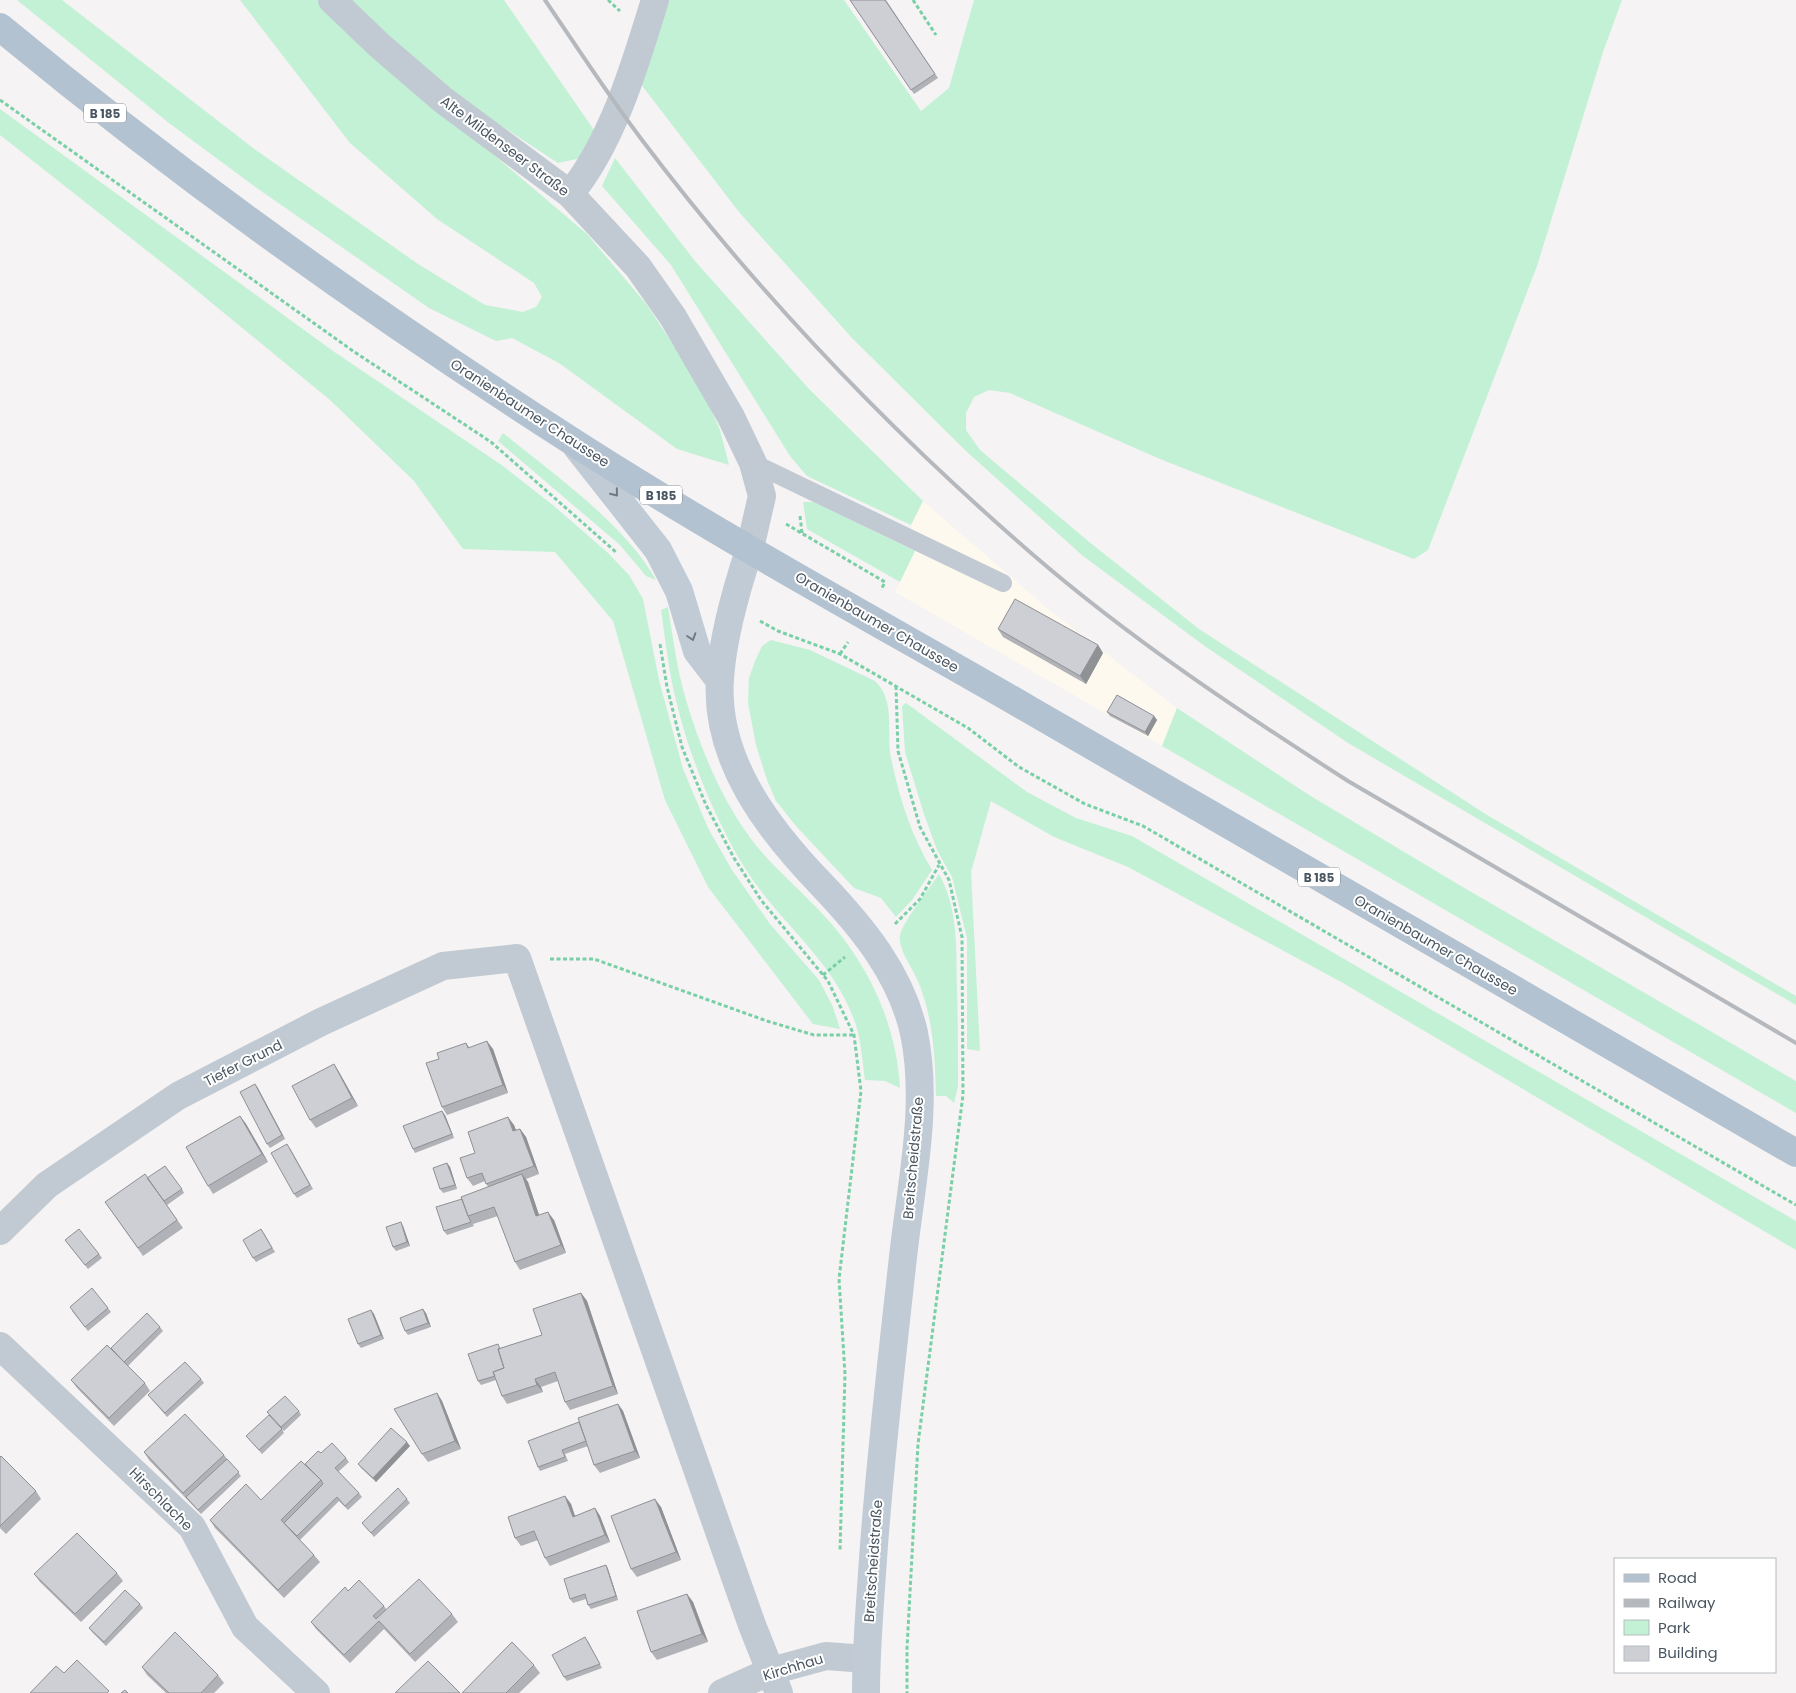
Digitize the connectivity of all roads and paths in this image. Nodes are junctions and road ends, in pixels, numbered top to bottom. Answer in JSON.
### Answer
{"nodes":[{"id":1,"x":332,"y":0,"type":"edge"},
{"id":2,"x":655,"y":0,"type":"edge"},
{"id":3,"x":913,"y":0,"type":"edge"},
{"id":4,"x":0,"y":27,"type":"edge"},
{"id":5,"x":936,"y":34,"type":"dead end"},
{"id":6,"x":0,"y":100,"type":"edge"},
{"id":7,"x":570,"y":194,"type":"junction"},
{"id":8,"x":573,"y":442,"type":"junction"},
{"id":9,"x":753,"y":464,"type":"junction"},
{"id":10,"x":750,"y":548,"type":"junction"},
{"id":11,"x":621,"y":557,"type":"dead end"},
{"id":12,"x":1003,"y":583,"type":"dead end"},
{"id":13,"x":734,"y":606,"type":"junction"},
{"id":14,"x":658,"y":636,"type":"dead end"},
{"id":15,"x":720,"y":681,"type":"junction"},
{"id":16,"x":896,"y":686,"type":"junction"},
{"id":17,"x":939,"y":864,"type":"junction"},
{"id":18,"x":868,"y":938,"type":"junction"},
{"id":19,"x":517,"y":958,"type":"junction"},
{"id":20,"x":854,"y":1035,"type":"junction"},
{"id":21,"x":1796,"y":1153,"type":"edge"},
{"id":22,"x":1796,"y":1204,"type":"edge"},
{"id":23,"x":0,"y":1231,"type":"edge"},
{"id":24,"x":0,"y":1346,"type":"edge"},
{"id":25,"x":839,"y":1561,"type":"dead end"},
{"id":26,"x":866,"y":1660,"type":"junction"},
{"id":27,"x":775,"y":1682,"type":"edge"},
{"id":28,"x":316,"y":1693,"type":"edge"},
{"id":29,"x":722,"y":1693,"type":"edge"},
{"id":30,"x":866,"y":1693,"type":"edge"},
{"id":31,"x":906,"y":1693,"type":"edge"}],
"edges":[{"from":1,"to":7,"type":"street","name":"Alte Mildenseer Straße"},
{"from":2,"to":7,"type":"street"},
{"from":3,"to":5,"type":"path"},
{"from":4,"to":8,"type":"main road","name":"Oranienbaumer Chaussee","number":"B 185"},
{"from":6,"to":11,"type":"path"},
{"from":7,"to":9,"type":"street","name":"Alte Mildenseer Straße"},
{"from":8,"to":10,"type":"main road","name":"Oranienbaumer Chaussee","number":"B 185"},
{"from":8,"to":15,"type":"street","one_way":true},
{"from":9,"to":10,"type":"street","name":"Alte Mildenseer Straße"},
{"from":9,"to":12,"type":"lane"},
{"from":10,"to":13,"type":"street","name":"Breitscheidstraße"},
{"from":10,"to":21,"type":"main road","name":"Oranienbaumer Chaussee","number":"B 185"},
{"from":13,"to":15,"type":"street","name":"Breitscheidstraße"},
{"from":13,"to":16,"type":"path"},
{"from":14,"to":20,"type":"path"},
{"from":15,"to":18,"type":"street","name":"Breitscheidstraße"},
{"from":16,"to":17,"type":"path"},
{"from":16,"to":22,"type":"path"},
{"from":17,"to":18,"type":"path"},
{"from":17,"to":31,"type":"path"},
{"from":18,"to":26,"type":"street","name":"Breitscheidstraße"},
{"from":19,"to":20,"type":"path"},
{"from":19,"to":23,"type":"street","name":"Tiefer Grund"},
{"from":19,"to":27,"type":"street"},
{"from":20,"to":25,"type":"path"},
{"from":24,"to":28,"type":"street","name":"Hirschlache"},
{"from":26,"to":27,"type":"street","name":"Kirchhau"},
{"from":26,"to":30,"type":"street","name":"Breitscheidstraße"},
{"from":27,"to":29,"type":"street","name":"Kirchhau"}]}
